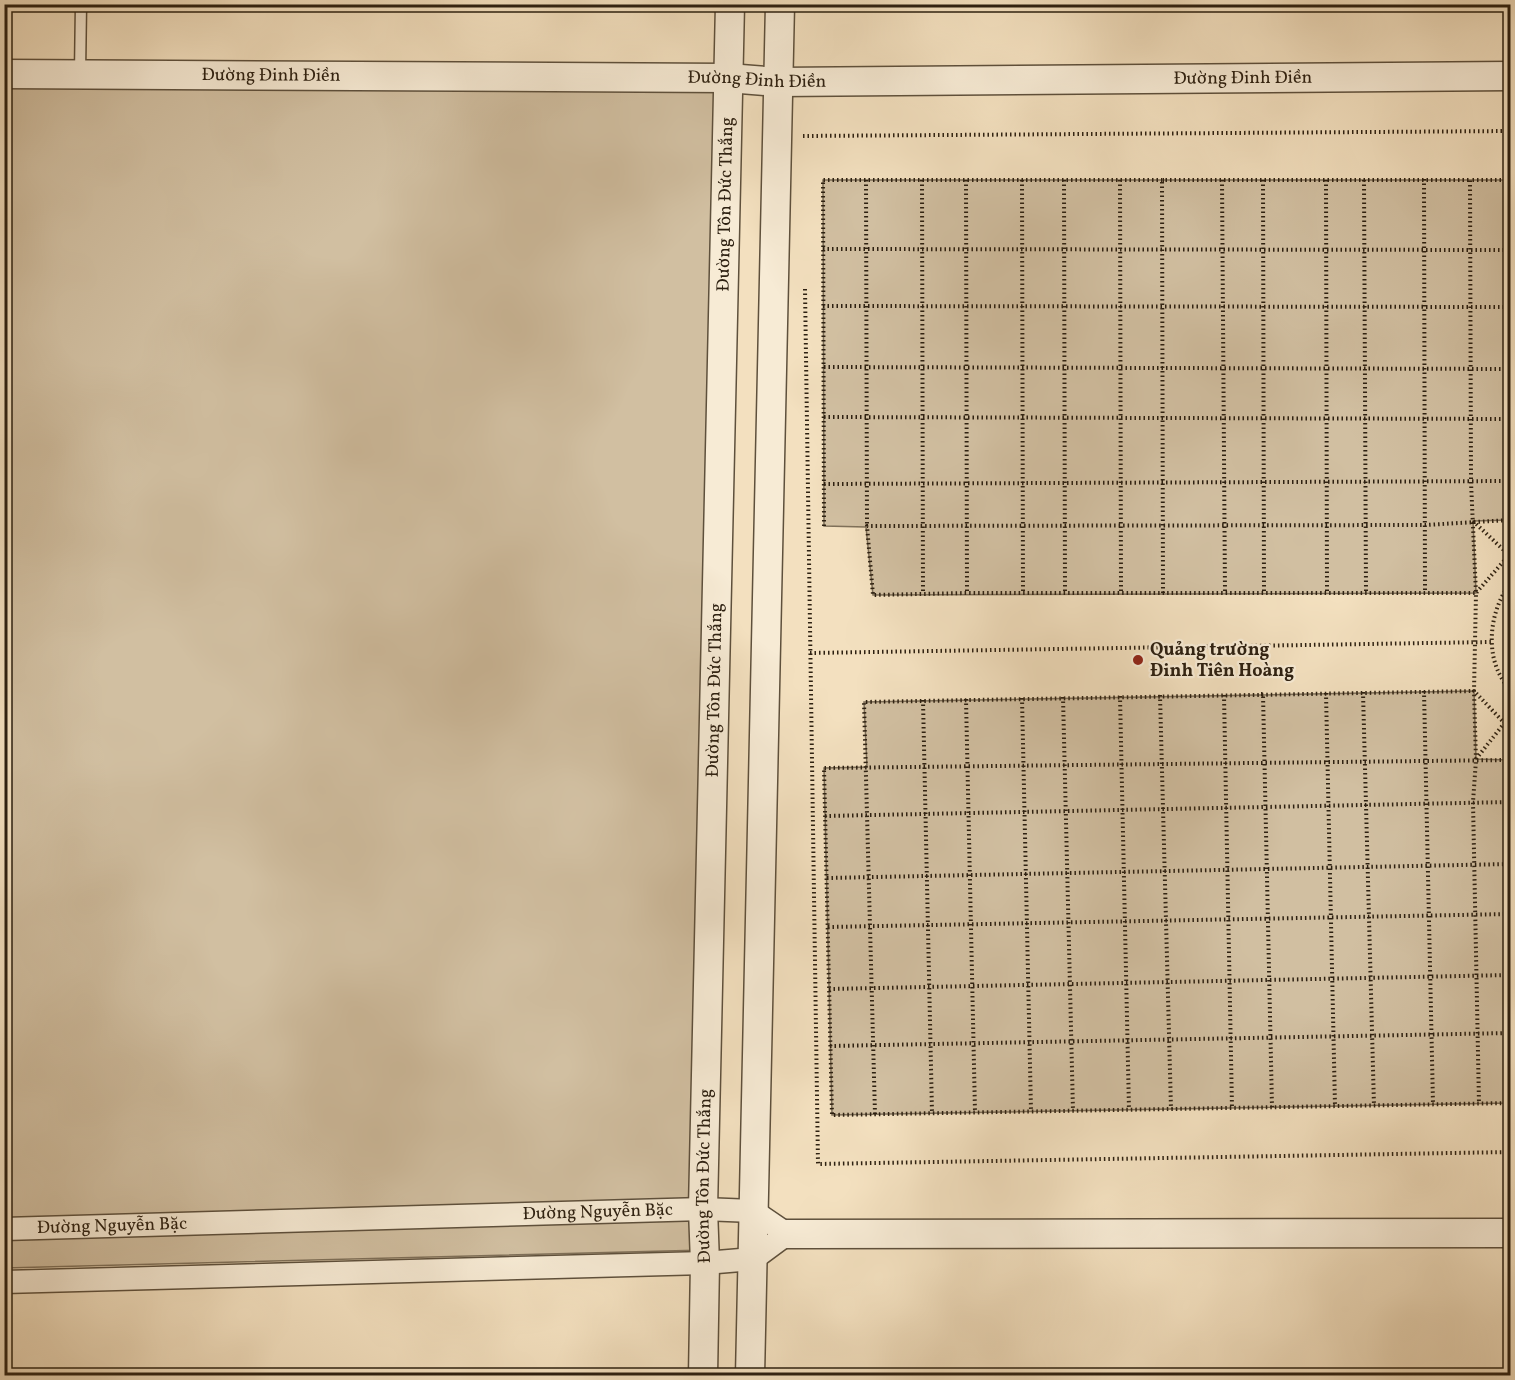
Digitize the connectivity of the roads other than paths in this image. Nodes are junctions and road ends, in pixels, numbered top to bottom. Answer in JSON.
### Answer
{"nodes":[{"id":1,"x":81,"y":4,"type":"edge"},
{"id":2,"x":730,"y":4,"type":"edge"},
{"id":3,"x":780,"y":4,"type":"edge"},
{"id":4,"x":80,"y":73,"type":"junction"},
{"id":5,"x":4,"y":74,"type":"edge"},
{"id":6,"x":1510,"y":76,"type":"edge"},
{"id":7,"x":728,"y":78,"type":"junction"},
{"id":8,"x":778,"y":82,"type":"junction"},
{"id":9,"x":703,"y":1209,"type":"junction"},
{"id":10,"x":753,"y":1211,"type":"junction"},
{"id":11,"x":4,"y":1229,"type":"edge"},
{"id":12,"x":1510,"y":1233,"type":"edge"},
{"id":13,"x":787,"y":1234,"type":"junction"},
{"id":14,"x":753,"y":1259,"type":"junction"},
{"id":15,"x":705,"y":1263,"type":"junction"},
{"id":16,"x":4,"y":1282,"type":"edge"},
{"id":17,"x":703,"y":1376,"type":"edge"},
{"id":18,"x":750,"y":1376,"type":"edge"}],
"edges":[{"from":1,"to":4,"type":"lane"},
{"from":2,"to":7,"type":"street","name":"Đường Tôn Đức Thắng"},
{"from":3,"to":8,"type":"street"},
{"from":4,"to":5,"type":"street","name":"Đường Đinh Điền"},
{"from":4,"to":7,"type":"street","name":"Đường Đinh Điền"},
{"from":6,"to":8,"type":"street","name":"Đường Đinh Điền"},
{"from":7,"to":8,"type":"street","name":"Đường Đinh Điền"},
{"from":7,"to":9,"type":"street","name":"Đường Tôn Đức Thắng"},
{"from":8,"to":10,"type":"street"},
{"from":9,"to":10,"type":"street","name":"Đường Nguyễn Bặc"},
{"from":9,"to":11,"type":"street","name":"Đường Nguyễn Bặc"},
{"from":9,"to":15,"type":"street","name":"Đường Tôn Đức Thắng"},
{"from":10,"to":13,"type":"street"},
{"from":10,"to":14,"type":"street"},
{"from":12,"to":13,"type":"street"},
{"from":13,"to":14,"type":"street"},
{"from":14,"to":15,"type":"street"},
{"from":14,"to":18,"type":"street"},
{"from":15,"to":16,"type":"street"},
{"from":15,"to":17,"type":"street","name":"Đường Tôn Đức Thắng"}]}
